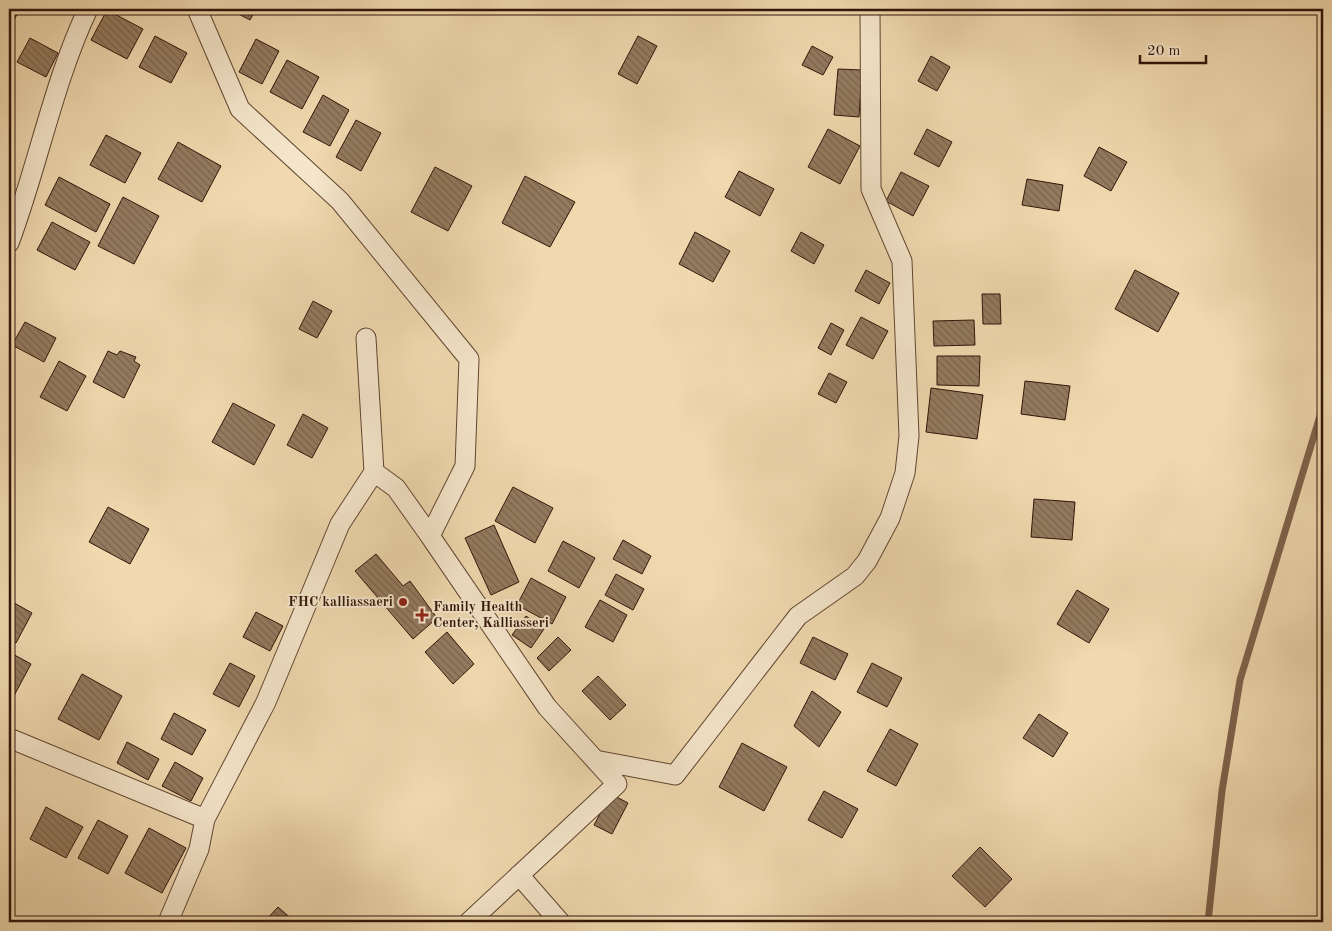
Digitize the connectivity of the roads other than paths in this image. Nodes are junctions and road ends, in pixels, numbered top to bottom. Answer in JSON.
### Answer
{"nodes":[{"id":1,"x":88,"y":9,"type":"edge"},
{"id":2,"x":198,"y":9,"type":"edge"},
{"id":3,"x":870,"y":9,"type":"edge"},
{"id":4,"x":9,"y":243,"type":"edge"},
{"id":5,"x":366,"y":338,"type":"dead end"},
{"id":6,"x":374,"y":472,"type":"junction"},
{"id":7,"x":430,"y":536,"type":"junction"},
{"id":8,"x":9,"y":738,"type":"edge"},
{"id":9,"x":595,"y":760,"type":"junction"},
{"id":10,"x":204,"y":818,"type":"junction"},
{"id":11,"x":519,"y":875,"type":"junction"},
{"id":12,"x":168,"y":922,"type":"edge"},
{"id":13,"x":469,"y":922,"type":"edge"},
{"id":14,"x":560,"y":922,"type":"edge"}],
"edges":[{"from":1,"to":4,"type":"street"},
{"from":2,"to":7,"type":"street"},
{"from":3,"to":9,"type":"street"},
{"from":5,"to":6,"type":"street"},
{"from":6,"to":7,"type":"street"},
{"from":6,"to":10,"type":"street"},
{"from":7,"to":9,"type":"street"},
{"from":8,"to":10,"type":"street"},
{"from":9,"to":11,"type":"street"},
{"from":10,"to":12,"type":"street"},
{"from":11,"to":13,"type":"street"},
{"from":11,"to":14,"type":"street"}]}
